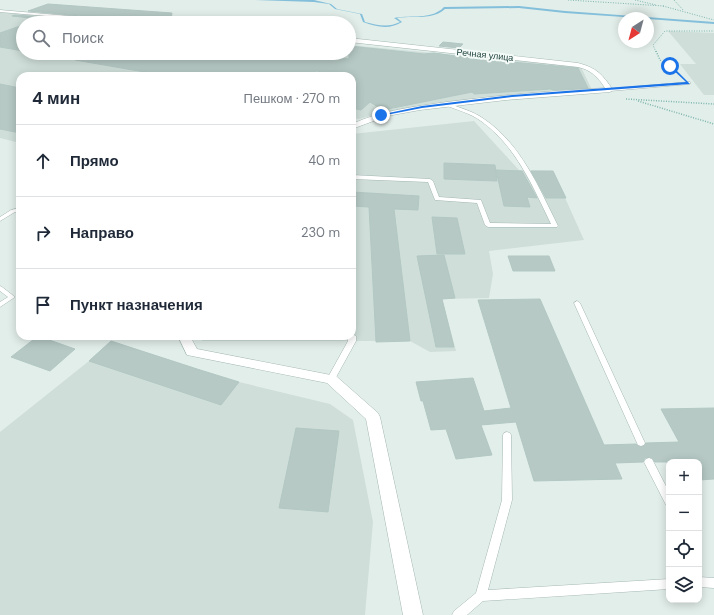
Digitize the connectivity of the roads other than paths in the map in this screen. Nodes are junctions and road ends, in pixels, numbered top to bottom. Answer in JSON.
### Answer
{"nodes":[{"id":1,"x":0,"y":11,"type":"edge"},
{"id":2,"x":68,"y":16,"type":"edge"},
{"id":3,"x":356,"y":41,"type":"edge"},
{"id":4,"x":689,"y":83,"type":"road end"},
{"id":5,"x":610,"y":90,"type":"junction"},
{"id":6,"x":446,"y":104,"type":"junction"},
{"id":7,"x":356,"y":124,"type":"edge"},
{"id":8,"x":356,"y":177,"type":"edge"},
{"id":9,"x":16,"y":211,"type":"edge"},
{"id":10,"x":0,"y":219,"type":"edge"},
{"id":11,"x":0,"y":288,"type":"edge"},
{"id":12,"x":577,"y":303,"type":"dead end"},
{"id":13,"x":0,"y":305,"type":"edge"},
{"id":14,"x":186,"y":340,"type":"edge"},
{"id":15,"x":352,"y":340,"type":"edge"},
{"id":16,"x":330,"y":379,"type":"junction"},
{"id":17,"x":507,"y":435,"type":"dead end"},
{"id":18,"x":641,"y":443,"type":"dead end"},
{"id":19,"x":649,"y":462,"type":"dead end"},
{"id":20,"x":666,"y":496,"type":"edge"},
{"id":21,"x":702,"y":582,"type":"edge"},
{"id":22,"x":714,"y":583,"type":"edge"},
{"id":23,"x":666,"y":584,"type":"edge"},
{"id":24,"x":481,"y":596,"type":"junction"},
{"id":25,"x":413,"y":615,"type":"edge"},
{"id":26,"x":458,"y":615,"type":"edge"}],
"edges":[{"from":1,"to":2,"type":"street"},
{"from":3,"to":5,"type":"street","name":"Речная улица"},
{"from":4,"to":5,"type":"lane"},
{"from":5,"to":6,"type":"street"},
{"from":6,"to":7,"type":"street"},
{"from":6,"to":8,"type":"lane"},
{"from":9,"to":10,"type":"lane"},
{"from":11,"to":13,"type":"lane"},
{"from":12,"to":18,"type":"lane"},
{"from":14,"to":16,"type":"street"},
{"from":15,"to":16,"type":"lane"},
{"from":16,"to":25,"type":"street"},
{"from":17,"to":24,"type":"lane"},
{"from":19,"to":20,"type":"lane"},
{"from":21,"to":22,"type":"lane"},
{"from":23,"to":24,"type":"lane"},
{"from":24,"to":26,"type":"lane"}]}
